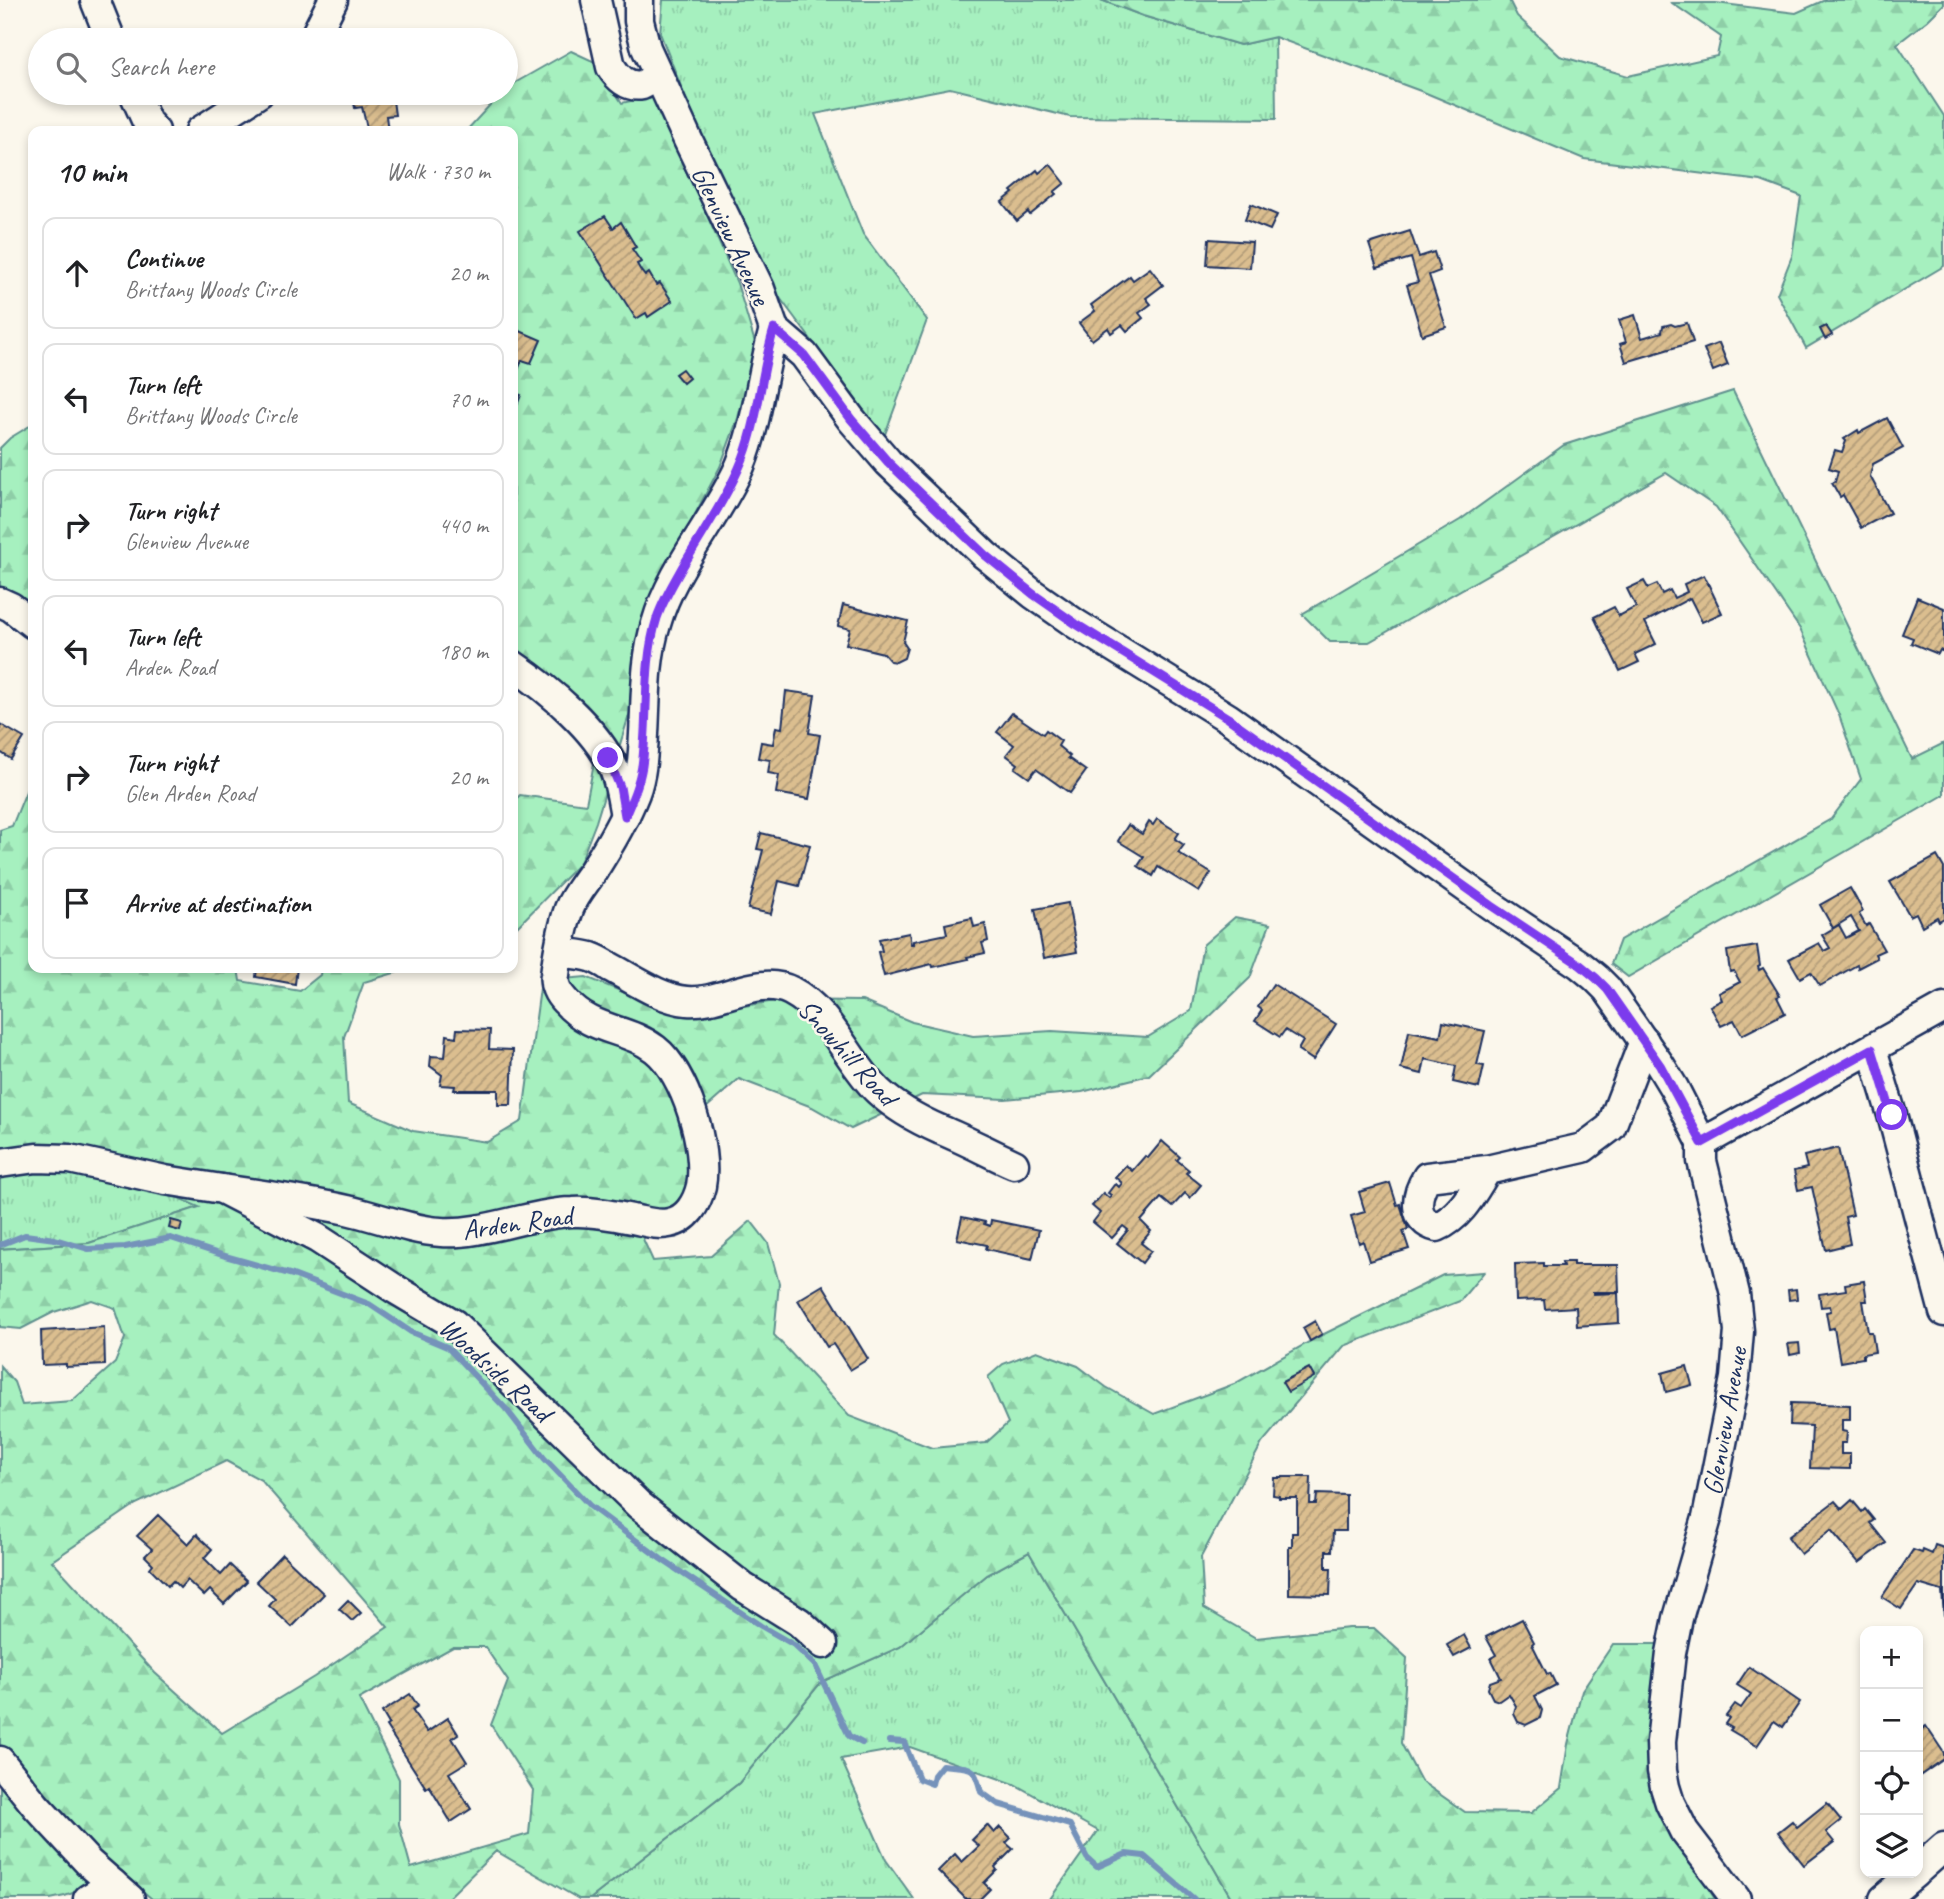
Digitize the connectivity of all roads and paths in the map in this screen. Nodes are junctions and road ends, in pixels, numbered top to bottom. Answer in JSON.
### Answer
{"nodes":[{"id":1,"x":96,"y":0,"type":"edge"},
{"id":2,"x":333,"y":0,"type":"edge"},
{"id":3,"x":596,"y":0,"type":"edge"},
{"id":4,"x":639,"y":0,"type":"edge"},
{"id":5,"x":106,"y":28,"type":"edge"},
{"id":6,"x":319,"y":28,"type":"edge"},
{"id":7,"x":658,"y":76,"type":"junction"},
{"id":8,"x":139,"y":105,"type":"edge"},
{"id":9,"x":241,"y":105,"type":"edge"},
{"id":10,"x":151,"y":126,"type":"edge"},
{"id":11,"x":208,"y":126,"type":"edge"},
{"id":12,"x":774,"y":329,"type":"junction"},
{"id":13,"x":0,"y":602,"type":"edge"},
{"id":14,"x":28,"y":620,"type":"edge"},
{"id":15,"x":518,"y":668,"type":"edge"},
{"id":16,"x":625,"y":816,"type":"junction"},
{"id":17,"x":559,"y":953,"type":"junction"},
{"id":18,"x":1944,"y":1008,"type":"edge"},
{"id":19,"x":1644,"y":1041,"type":"junction"},
{"id":20,"x":1872,"y":1049,"type":"junction"},
{"id":21,"x":1702,"y":1143,"type":"junction"},
{"id":22,"x":0,"y":1163,"type":"edge"},
{"id":23,"x":1014,"y":1164,"type":"dead end"},
{"id":24,"x":1487,"y":1170,"type":"dead end"},
{"id":25,"x":222,"y":1189,"type":"junction"},
{"id":26,"x":1944,"y":1312,"type":"edge"},
{"id":27,"x":823,"y":1644,"type":"dead end"},
{"id":28,"x":0,"y":1761,"type":"edge"},
{"id":29,"x":1944,"y":1847,"type":"edge"},
{"id":30,"x":1923,"y":1865,"type":"edge"},
{"id":31,"x":1908,"y":1878,"type":"edge"},
{"id":32,"x":122,"y":1891,"type":"edge"},
{"id":33,"x":88,"y":1899,"type":"edge"},
{"id":34,"x":1736,"y":1899,"type":"edge"},
{"id":35,"x":1884,"y":1899,"type":"edge"}],
"edges":[{"from":1,"to":5,"type":"street"},
{"from":2,"to":6,"type":"street"},
{"from":3,"to":7,"type":"street"},
{"from":4,"to":7,"type":"street","name":"Glenview Avenue"},
{"from":7,"to":12,"type":"street","name":"Glenview Avenue"},
{"from":8,"to":10,"type":"street"},
{"from":9,"to":11,"type":"street"},
{"from":12,"to":16,"type":"street","name":"Arden Road"},
{"from":12,"to":19,"type":"street","name":"Glenview Avenue"},
{"from":13,"to":14,"type":"street"},
{"from":15,"to":16,"type":"street"},
{"from":16,"to":17,"type":"street","name":"Arden Road"},
{"from":17,"to":23,"type":"street","name":"Snowhill Road"},
{"from":17,"to":25,"type":"street","name":"Arden Road"},
{"from":18,"to":20,"type":"street"},
{"from":19,"to":21,"type":"street","name":"Glenview Avenue"},
{"from":19,"to":24,"type":"street"},
{"from":20,"to":21,"type":"street"},
{"from":20,"to":26,"type":"street"},
{"from":21,"to":34,"type":"street","name":"Glenview Avenue"},
{"from":22,"to":25,"type":"street","name":"Woodside Road"},
{"from":25,"to":27,"type":"street","name":"Woodside Road"},
{"from":28,"to":32,"type":"street"},
{"from":29,"to":30,"type":"street"},
{"from":31,"to":35,"type":"street"},
{"from":32,"to":33,"type":"street"}]}
